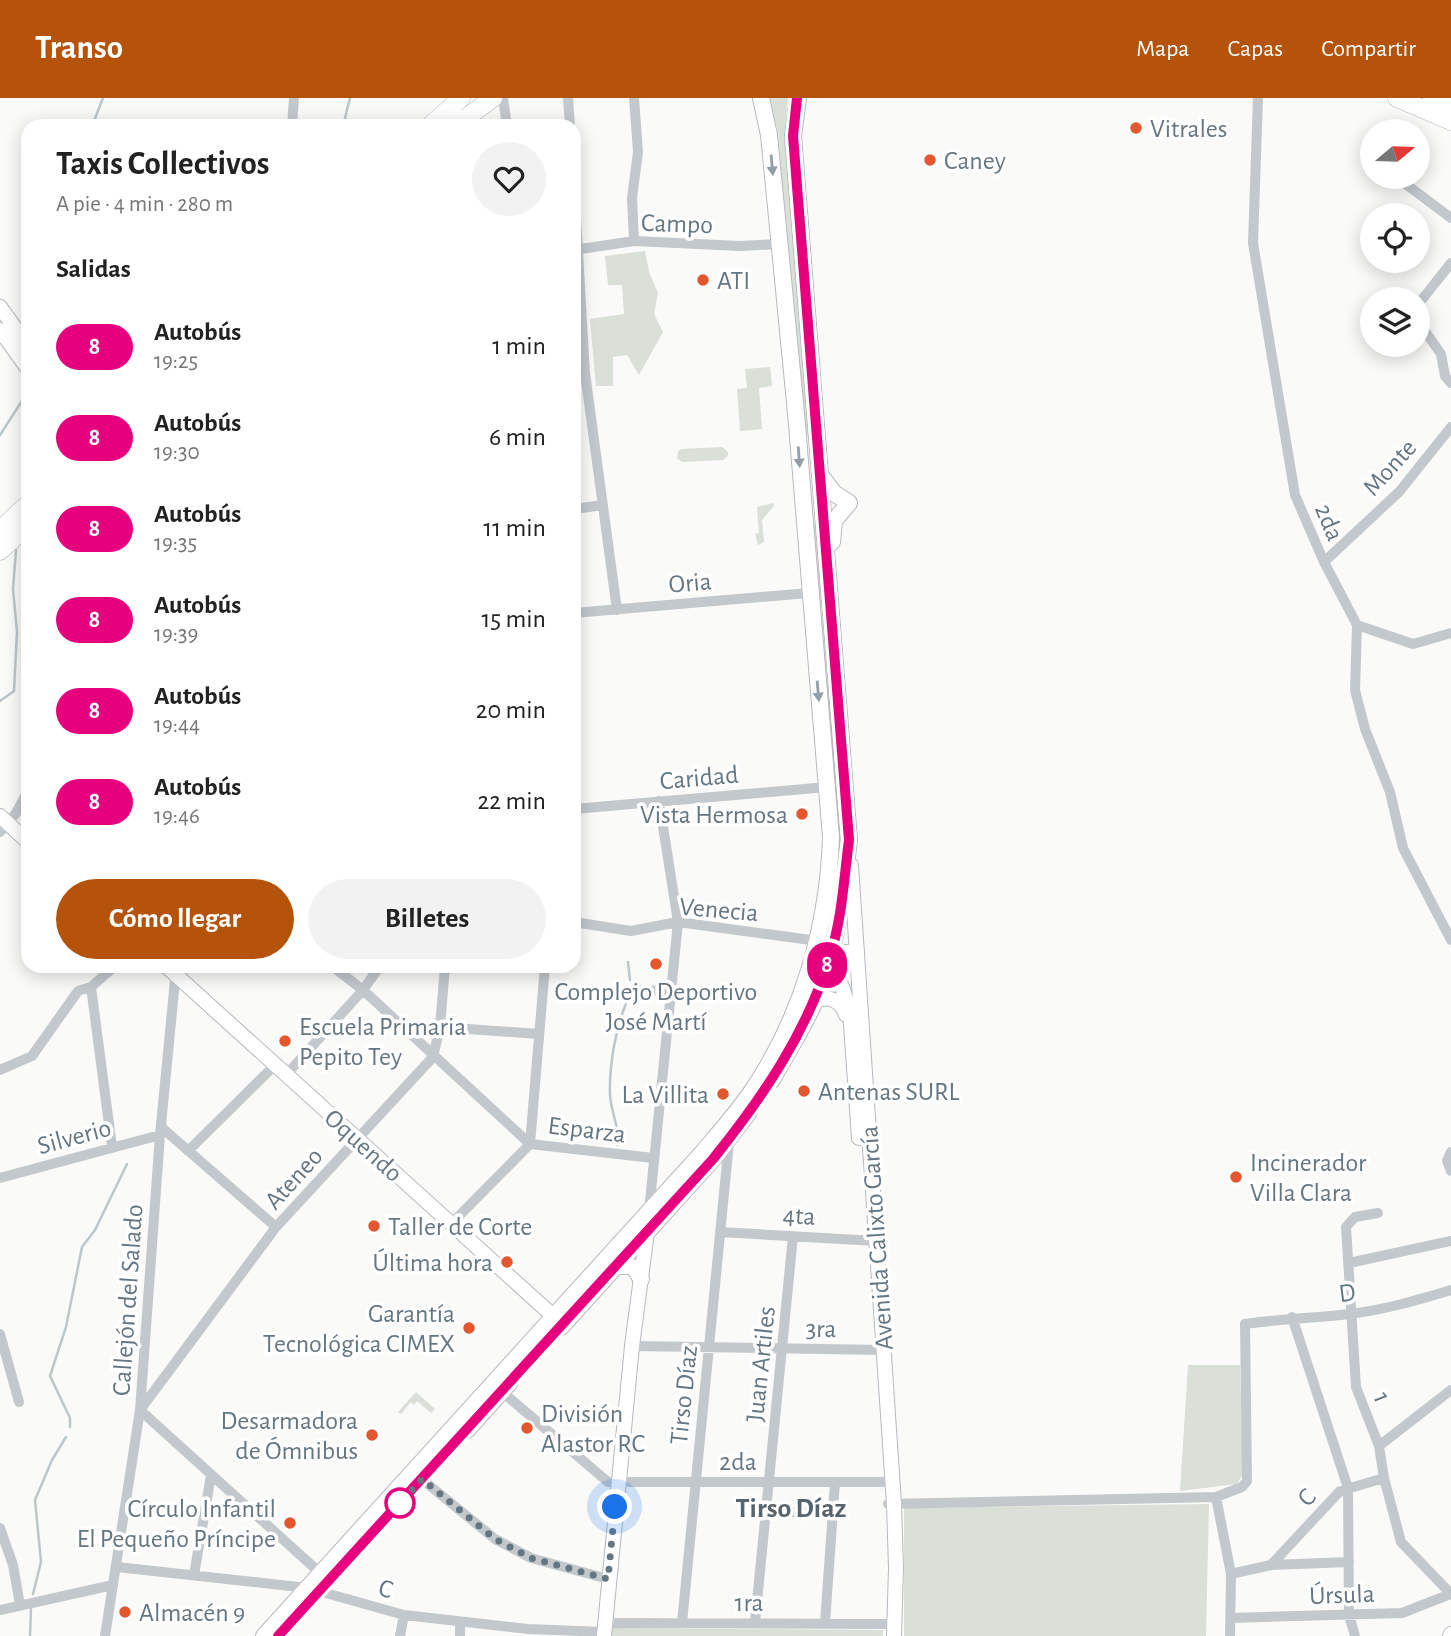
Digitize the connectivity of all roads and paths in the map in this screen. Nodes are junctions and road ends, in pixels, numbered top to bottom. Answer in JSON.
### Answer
{"nodes":[{"id":1,"x":294,"y":98,"type":"edge"},
{"id":2,"x":461,"y":98,"type":"edge"},
{"id":3,"x":568,"y":98,"type":"edge"},
{"id":4,"x":634,"y":98,"type":"edge"},
{"id":5,"x":798,"y":98,"type":"edge"},
{"id":6,"x":1258,"y":98,"type":"edge"},
{"id":7,"x":1397,"y":98,"type":"edge"},
{"id":8,"x":1432,"y":98,"type":"edge"},
{"id":9,"x":503,"y":99,"type":"edge"},
{"id":10,"x":761,"y":100,"type":"edge"},
{"id":11,"x":1451,"y":106,"type":"edge"},
{"id":12,"x":293,"y":119,"type":"edge"},
{"id":13,"x":438,"y":119,"type":"edge"},
{"id":14,"x":467,"y":119,"type":"edge"},
{"id":15,"x":506,"y":119,"type":"edge"},
{"id":16,"x":570,"y":119,"type":"edge"},
{"id":17,"x":1451,"y":121,"type":"edge"},
{"id":18,"x":1412,"y":189,"type":"edge"},
{"id":19,"x":1451,"y":218,"type":"edge"},
{"id":20,"x":634,"y":241,"type":"junction"},
{"id":21,"x":779,"y":244,"type":"junction"},
{"id":22,"x":581,"y":249,"type":"edge"},
{"id":23,"x":1451,"y":262,"type":"edge"},
{"id":24,"x":1430,"y":289,"type":"edge"},
{"id":25,"x":0,"y":307,"type":"edge"},
{"id":26,"x":581,"y":324,"type":"edge"},
{"id":27,"x":0,"y":330,"type":"edge"},
{"id":28,"x":21,"y":336,"type":"edge"},
{"id":29,"x":1430,"y":338,"type":"edge"},
{"id":30,"x":21,"y":359,"type":"edge"},
{"id":31,"x":1451,"y":383,"type":"edge"},
{"id":32,"x":1451,"y":427,"type":"edge"},
{"id":33,"x":820,"y":470,"type":"junction"},
{"id":34,"x":822,"y":500,"type":"junction"},
{"id":35,"x":802,"y":501,"type":"junction"},
{"id":36,"x":603,"y":505,"type":"junction"},
{"id":37,"x":581,"y":508,"type":"edge"},
{"id":38,"x":21,"y":510,"type":"edge"},
{"id":39,"x":0,"y":530,"type":"edge"},
{"id":40,"x":21,"y":531,"type":"edge"},
{"id":41,"x":0,"y":551,"type":"edge"},
{"id":42,"x":1324,"y":562,"type":"junction"},
{"id":43,"x":828,"y":575,"type":"junction"},
{"id":44,"x":809,"y":593,"type":"junction"},
{"id":45,"x":617,"y":610,"type":"junction"},
{"id":46,"x":581,"y":613,"type":"edge"},
{"id":47,"x":1357,"y":625,"type":"junction"},
{"id":48,"x":1451,"y":633,"type":"edge"},
{"id":49,"x":838,"y":696,"type":"junction"},
{"id":50,"x":827,"y":787,"type":"junction"},
{"id":51,"x":21,"y":800,"type":"edge"},
{"id":52,"x":659,"y":801,"type":"junction"},
{"id":53,"x":581,"y":808,"type":"edge"},
{"id":54,"x":3,"y":824,"type":"edge"},
{"id":55,"x":21,"y":837,"type":"edge"},
{"id":56,"x":849,"y":840,"type":"junction"},
{"id":57,"x":829,"y":881,"type":"junction"},
{"id":58,"x":678,"y":922,"type":"junction"},
{"id":59,"x":581,"y":923,"type":"edge"},
{"id":60,"x":1451,"y":940,"type":"edge"},
{"id":61,"x":818,"y":941,"type":"junction"},
{"id":62,"x":856,"y":952,"type":"junction"},
{"id":63,"x":831,"y":954,"type":"junction"},
{"id":64,"x":813,"y":960,"type":"junction"},
{"id":65,"x":107,"y":973,"type":"edge"},
{"id":66,"x":172,"y":973,"type":"edge"},
{"id":67,"x":176,"y":973,"type":"edge"},
{"id":68,"x":341,"y":973,"type":"edge"},
{"id":69,"x":375,"y":973,"type":"edge"},
{"id":70,"x":444,"y":973,"type":"edge"},
{"id":71,"x":544,"y":973,"type":"edge"},
{"id":72,"x":91,"y":987,"type":"junction"},
{"id":73,"x":363,"y":990,"type":"junction"},
{"id":74,"x":626,"y":990,"type":"dead end"},
{"id":75,"x":671,"y":991,"type":"junction"},
{"id":76,"x":696,"y":995,"type":"dead end"},
{"id":77,"x":815,"y":1002,"type":"junction"},
{"id":78,"x":799,"y":1016,"type":"junction"},
{"id":79,"x":440,"y":1027,"type":"junction"},
{"id":80,"x":852,"y":1030,"type":"junction"},
{"id":81,"x":539,"y":1034,"type":"junction"},
{"id":82,"x":433,"y":1057,"type":"junction"},
{"id":83,"x":0,"y":1070,"type":"edge"},
{"id":84,"x":281,"y":1070,"type":"junction"},
{"id":85,"x":764,"y":1083,"type":"junction"},
{"id":86,"x":160,"y":1131,"type":"junction"},
{"id":87,"x":730,"y":1138,"type":"junction"},
{"id":88,"x":357,"y":1139,"type":"junction"},
{"id":89,"x":530,"y":1144,"type":"junction"},
{"id":90,"x":112,"y":1147,"type":"junction"},
{"id":91,"x":188,"y":1151,"type":"junction"},
{"id":92,"x":1451,"y":1152,"type":"edge"},
{"id":93,"x":708,"y":1156,"type":"junction"},
{"id":94,"x":653,"y":1158,"type":"junction"},
{"id":95,"x":1451,"y":1171,"type":"edge"},
{"id":96,"x":726,"y":1172,"type":"junction"},
{"id":97,"x":0,"y":1178,"type":"edge"},
{"id":98,"x":651,"y":1182,"type":"junction"},
{"id":99,"x":671,"y":1198,"type":"junction"},
{"id":100,"x":1378,"y":1213,"type":"dead end"},
{"id":101,"x":649,"y":1214,"type":"junction"},
{"id":102,"x":451,"y":1224,"type":"junction"},
{"id":103,"x":276,"y":1227,"type":"junction"},
{"id":104,"x":647,"y":1232,"type":"junction"},
{"id":105,"x":720,"y":1232,"type":"junction"},
{"id":106,"x":793,"y":1236,"type":"junction"},
{"id":107,"x":872,"y":1240,"type":"junction"},
{"id":108,"x":1451,"y":1241,"type":"edge"},
{"id":109,"x":1349,"y":1262,"type":"junction"},
{"id":110,"x":611,"y":1264,"type":"junction"},
{"id":111,"x":641,"y":1279,"type":"junction"},
{"id":112,"x":1451,"y":1290,"type":"edge"},
{"id":113,"x":1351,"y":1314,"type":"junction"},
{"id":114,"x":1292,"y":1317,"type":"junction"},
{"id":115,"x":559,"y":1321,"type":"junction"},
{"id":116,"x":0,"y":1334,"type":"edge"},
{"id":117,"x":632,"y":1346,"type":"junction"},
{"id":118,"x":709,"y":1348,"type":"junction"},
{"id":119,"x":782,"y":1349,"type":"junction"},
{"id":120,"x":879,"y":1350,"type":"junction"},
{"id":121,"x":498,"y":1388,"type":"junction"},
{"id":122,"x":1451,"y":1390,"type":"edge"},
{"id":123,"x":19,"y":1402,"type":"dead end"},
{"id":124,"x":140,"y":1410,"type":"junction"},
{"id":125,"x":1379,"y":1446,"type":"junction"},
{"id":126,"x":211,"y":1475,"type":"junction"},
{"id":127,"x":418,"y":1476,"type":"junction"},
{"id":128,"x":1384,"y":1478,"type":"junction"},
{"id":129,"x":618,"y":1482,"type":"junction"},
{"id":130,"x":696,"y":1482,"type":"junction"},
{"id":131,"x":769,"y":1482,"type":"junction"},
{"id":132,"x":835,"y":1482,"type":"junction"},
{"id":133,"x":889,"y":1482,"type":"junction"},
{"id":134,"x":1348,"y":1489,"type":"junction"},
{"id":135,"x":1216,"y":1497,"type":"junction"},
{"id":136,"x":891,"y":1504,"type":"junction"},
{"id":137,"x":766,"y":1512,"type":"junction"},
{"id":138,"x":833,"y":1513,"type":"junction"},
{"id":139,"x":0,"y":1528,"type":"edge"},
{"id":140,"x":1349,"y":1562,"type":"junction"},
{"id":141,"x":1271,"y":1565,"type":"junction"},
{"id":142,"x":117,"y":1567,"type":"junction"},
{"id":143,"x":1231,"y":1574,"type":"junction"},
{"id":144,"x":194,"y":1576,"type":"junction"},
{"id":145,"x":608,"y":1579,"type":"junction"},
{"id":146,"x":319,"y":1583,"type":"junction"},
{"id":147,"x":113,"y":1586,"type":"junction"},
{"id":148,"x":1451,"y":1594,"type":"edge"},
{"id":149,"x":20,"y":1605,"type":"junction"},
{"id":150,"x":0,"y":1610,"type":"edge"},
{"id":151,"x":404,"y":1615,"type":"junction"},
{"id":152,"x":1349,"y":1615,"type":"junction"},
{"id":153,"x":1231,"y":1619,"type":"junction"},
{"id":154,"x":460,"y":1622,"type":"junction"},
{"id":155,"x":755,"y":1622,"type":"junction"},
{"id":156,"x":682,"y":1623,"type":"junction"},
{"id":157,"x":825,"y":1623,"type":"junction"},
{"id":158,"x":604,"y":1630,"type":"edge"},
{"id":159,"x":890,"y":1630,"type":"edge"},
{"id":160,"x":528,"y":1633,"type":"edge"},
{"id":161,"x":105,"y":1636,"type":"edge"},
{"id":162,"x":264,"y":1636,"type":"edge"},
{"id":163,"x":278,"y":1636,"type":"edge"},
{"id":164,"x":400,"y":1636,"type":"edge"},
{"id":165,"x":460,"y":1636,"type":"edge"},
{"id":166,"x":1230,"y":1636,"type":"edge"},
{"id":167,"x":1355,"y":1636,"type":"edge"}],
"edges":[{"from":1,"to":12,"type":"street"},
{"from":2,"to":13,"type":"highway"},
{"from":3,"to":16,"type":"street"},
{"from":4,"to":20,"type":"street"},
{"from":5,"to":33,"type":"main road"},
{"from":6,"to":42,"type":"street","name":"2da"},
{"from":7,"to":17,"type":"highway"},
{"from":8,"to":11,"type":"highway"},
{"from":9,"to":14,"type":"highway"},
{"from":9,"to":15,"type":"street"},
{"from":10,"to":21,"type":"main road","one_way":true},
{"from":18,"to":19,"type":"street"},
{"from":20,"to":21,"type":"street","name":"Campo"},
{"from":20,"to":22,"type":"street","name":"Campo"},
{"from":21,"to":35,"type":"main road","one_way":true},
{"from":23,"to":24,"type":"street"},
{"from":25,"to":28,"type":"main road"},
{"from":26,"to":36,"type":"street"},
{"from":27,"to":30,"type":"main road"},
{"from":29,"to":31,"type":"street"},
{"from":32,"to":42,"type":"street","name":"Monte"},
{"from":33,"to":34,"type":"main road"},
{"from":33,"to":43,"type":"main road"},
{"from":34,"to":35,"type":"main road"},
{"from":34,"to":43,"type":"main road"},
{"from":35,"to":44,"type":"main road"},
{"from":36,"to":37,"type":"street"},
{"from":36,"to":45,"type":"street"},
{"from":38,"to":39,"type":"highway"},
{"from":40,"to":41,"type":"highway"},
{"from":42,"to":47,"type":"street","name":"2da"},
{"from":43,"to":49,"type":"main road"},
{"from":44,"to":45,"type":"street","name":"Oria"},
{"from":44,"to":49,"type":"main road"},
{"from":44,"to":50,"type":"main road","one_way":true},
{"from":45,"to":46,"type":"street","name":"Oria"},
{"from":47,"to":48,"type":"street"},
{"from":47,"to":60,"type":"street"},
{"from":49,"to":56,"type":"main road"},
{"from":50,"to":52,"type":"street","name":"Caridad"},
{"from":50,"to":57,"type":"main road"},
{"from":51,"to":54,"type":"street"},
{"from":52,"to":53,"type":"street","name":"Caridad"},
{"from":52,"to":58,"type":"street"},
{"from":54,"to":55,"type":"main road"},
{"from":56,"to":62,"type":"main road","name":"Avenida Calixto García"},
{"from":56,"to":63,"type":"main road"},
{"from":57,"to":61,"type":"main road"},
{"from":57,"to":63,"type":"main road"},
{"from":58,"to":59,"type":"street","name":"Venecia"},
{"from":58,"to":61,"type":"street","name":"Venecia"},
{"from":58,"to":75,"type":"street"},
{"from":61,"to":64,"type":"main road"},
{"from":62,"to":63,"type":"main road"},
{"from":62,"to":107,"type":"main road","name":"Avenida Calixto García"},
{"from":63,"to":64,"type":"main road"},
{"from":63,"to":77,"type":"main road"},
{"from":63,"to":80,"type":"main road","name":"Avenida Calixto García"},
{"from":64,"to":78,"type":"main road"},
{"from":65,"to":72,"type":"street"},
{"from":66,"to":86,"type":"street","name":"Callejón del Salado"},
{"from":67,"to":84,"type":"main road","name":"Oquendo"},
{"from":68,"to":73,"type":"street","name":"Esparza"},
{"from":69,"to":73,"type":"street"},
{"from":70,"to":79,"type":"street","name":"Ateneo"},
{"from":71,"to":81,"type":"street"},
{"from":72,"to":83,"type":"street"},
{"from":72,"to":90,"type":"street"},
{"from":73,"to":82,"type":"street","name":"Esparza"},
{"from":73,"to":84,"type":"street"},
{"from":74,"to":75,"type":"street"},
{"from":75,"to":76,"type":"street"},
{"from":75,"to":94,"type":"street"},
{"from":77,"to":78,"type":"main road"},
{"from":77,"to":80,"type":"main road"},
{"from":78,"to":85,"type":"main road"},
{"from":79,"to":81,"type":"street"},
{"from":79,"to":82,"type":"street","name":"Ateneo"},
{"from":80,"to":107,"type":"main road","name":"Avenida Calixto García"},
{"from":81,"to":89,"type":"street"},
{"from":82,"to":88,"type":"street","name":"Ateneo"},
{"from":82,"to":89,"type":"street","name":"Esparza"},
{"from":84,"to":88,"type":"main road","name":"Oquendo"},
{"from":84,"to":91,"type":"street"},
{"from":85,"to":87,"type":"main road"},
{"from":85,"to":93,"type":"main road"},
{"from":86,"to":90,"type":"street","name":"Silverio"},
{"from":86,"to":91,"type":"street"},
{"from":86,"to":124,"type":"street","name":"Callejón del Salado"},
{"from":87,"to":93,"type":"main road"},
{"from":87,"to":96,"type":"street","name":"Tirso Díaz"},
{"from":88,"to":102,"type":"main road","name":"Oquendo"},
{"from":88,"to":103,"type":"street","name":"Ateneo"},
{"from":89,"to":94,"type":"street","name":"Esparza"},
{"from":89,"to":102,"type":"street"},
{"from":90,"to":97,"type":"street","name":"Silverio"},
{"from":91,"to":103,"type":"street"},
{"from":92,"to":95,"type":"street"},
{"from":93,"to":96,"type":"street"},
{"from":93,"to":99,"type":"main road"},
{"from":94,"to":98,"type":"street"},
{"from":96,"to":105,"type":"street","name":"Tirso Díaz"},
{"from":98,"to":99,"type":"street"},
{"from":98,"to":101,"type":"street"},
{"from":99,"to":101,"type":"main road"},
{"from":99,"to":104,"type":"main road"},
{"from":100,"to":109,"type":"street","name":"1"},
{"from":101,"to":104,"type":"street"},
{"from":101,"to":110,"type":"main road"},
{"from":102,"to":115,"type":"main road","name":"Oquendo"},
{"from":103,"to":124,"type":"street","name":"Ateneo"},
{"from":104,"to":110,"type":"main road"},
{"from":104,"to":111,"type":"main road"},
{"from":105,"to":106,"type":"street","name":"4ta"},
{"from":105,"to":118,"type":"street","name":"Tirso Díaz"},
{"from":106,"to":107,"type":"street","name":"4ta"},
{"from":106,"to":119,"type":"street","name":"Juan Artiles"},
{"from":107,"to":120,"type":"main road","name":"Avenida Calixto García"},
{"from":108,"to":109,"type":"street"},
{"from":109,"to":113,"type":"street","name":"1"},
{"from":110,"to":111,"type":"main road"},
{"from":110,"to":115,"type":"main road"},
{"from":111,"to":117,"type":"main road"},
{"from":112,"to":113,"type":"street","name":"D"},
{"from":113,"to":114,"type":"street","name":"D"},
{"from":113,"to":125,"type":"street","name":"1"},
{"from":114,"to":134,"type":"street"},
{"from":114,"to":135,"type":"street","name":"D"},
{"from":115,"to":121,"type":"main road"},
{"from":116,"to":123,"type":"street"},
{"from":117,"to":118,"type":"street","name":"3ra"},
{"from":117,"to":129,"type":"main road"},
{"from":118,"to":119,"type":"street","name":"3ra"},
{"from":118,"to":130,"type":"street","name":"Tirso Díaz"},
{"from":119,"to":120,"type":"street","name":"3ra"},
{"from":119,"to":131,"type":"street","name":"Juan Artiles"},
{"from":120,"to":133,"type":"main road","name":"Avenida Calixto García"},
{"from":121,"to":127,"type":"main road"},
{"from":121,"to":129,"type":"street","name":"2da"},
{"from":122,"to":125,"type":"street"},
{"from":124,"to":126,"type":"street"},
{"from":124,"to":142,"type":"street","name":"Callejón del Salado"},
{"from":125,"to":128,"type":"street","name":"1"},
{"from":126,"to":144,"type":"street"},
{"from":126,"to":146,"type":"street"},
{"from":127,"to":145,"type":"street"},
{"from":127,"to":146,"type":"main road"},
{"from":128,"to":134,"type":"street","name":"C"},
{"from":128,"to":148,"type":"street","name":"1"},
{"from":129,"to":130,"type":"street","name":"2da"},
{"from":129,"to":145,"type":"main road"},
{"from":130,"to":131,"type":"street","name":"2da"},
{"from":130,"to":156,"type":"street","name":"Tirso Díaz"},
{"from":131,"to":132,"type":"street","name":"2da"},
{"from":131,"to":137,"type":"street","name":"Juan Artiles"},
{"from":132,"to":133,"type":"street","name":"2da"},
{"from":132,"to":138,"type":"street"},
{"from":133,"to":136,"type":"main road","name":"Avenida Calixto García"},
{"from":134,"to":140,"type":"street"},
{"from":134,"to":141,"type":"street","name":"C"},
{"from":135,"to":136,"type":"street"},
{"from":135,"to":143,"type":"street"},
{"from":136,"to":159,"type":"main road","name":"Avenida Calixto García"},
{"from":137,"to":138,"type":"street"},
{"from":137,"to":155,"type":"street","name":"Juan Artiles"},
{"from":138,"to":157,"type":"street"},
{"from":139,"to":149,"type":"street"},
{"from":140,"to":141,"type":"street"},
{"from":140,"to":152,"type":"street"},
{"from":141,"to":143,"type":"street"},
{"from":142,"to":144,"type":"street","name":"C"},
{"from":142,"to":147,"type":"street","name":"Callejón del Salado"},
{"from":143,"to":153,"type":"street"},
{"from":144,"to":146,"type":"street","name":"C"},
{"from":145,"to":158,"type":"main road"},
{"from":146,"to":151,"type":"street","name":"C"},
{"from":146,"to":162,"type":"main road"},
{"from":146,"to":163,"type":"main road"},
{"from":147,"to":149,"type":"street"},
{"from":147,"to":161,"type":"street","name":"Callejón del Salado"},
{"from":148,"to":152,"type":"street","name":"Úrsula"},
{"from":149,"to":150,"type":"street"},
{"from":151,"to":154,"type":"street","name":"C"},
{"from":151,"to":164,"type":"street"},
{"from":152,"to":153,"type":"street","name":"Úrsula"},
{"from":152,"to":167,"type":"street"},
{"from":153,"to":166,"type":"street"},
{"from":154,"to":160,"type":"street","name":"C"},
{"from":154,"to":165,"type":"street"},
{"from":155,"to":156,"type":"street","name":"1ra"},
{"from":155,"to":157,"type":"street","name":"1ra"},
{"from":156,"to":158,"type":"street","name":"1ra"},
{"from":157,"to":159,"type":"street","name":"1ra"},
{"from":158,"to":160,"type":"street","name":"C"}]}
